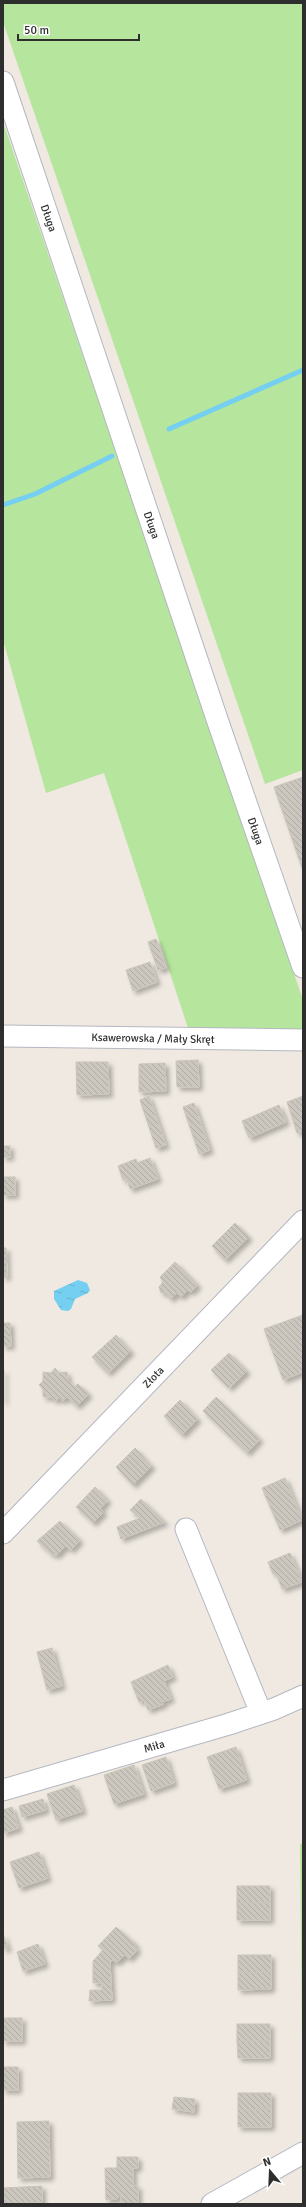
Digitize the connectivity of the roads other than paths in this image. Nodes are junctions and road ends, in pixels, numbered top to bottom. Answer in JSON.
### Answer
{"nodes":[{"id":1,"x":3,"y":82,"type":"edge"},
{"id":2,"x":303,"y":967,"type":"edge"},
{"id":3,"x":3,"y":1036,"type":"edge"},
{"id":4,"x":303,"y":1040,"type":"edge"},
{"id":5,"x":303,"y":1221,"type":"edge"},
{"id":6,"x":186,"y":1528,"type":"dead end"},
{"id":7,"x":3,"y":1533,"type":"edge"},
{"id":8,"x":303,"y":1696,"type":"edge"},
{"id":9,"x":261,"y":1713,"type":"junction"},
{"id":10,"x":3,"y":1790,"type":"edge"},
{"id":11,"x":303,"y":2153,"type":"edge"},
{"id":12,"x":212,"y":2204,"type":"edge"}],
"edges":[{"from":1,"to":2,"type":"street","name":"Długa"},
{"from":3,"to":4,"type":"street","name":"Ksawerowska / Mały Skręt"},
{"from":5,"to":7,"type":"street","name":"Złota"},
{"from":6,"to":9,"type":"street"},
{"from":8,"to":9,"type":"street","name":"Miła"},
{"from":9,"to":10,"type":"street","name":"Miła"},
{"from":11,"to":12,"type":"street"}]}
